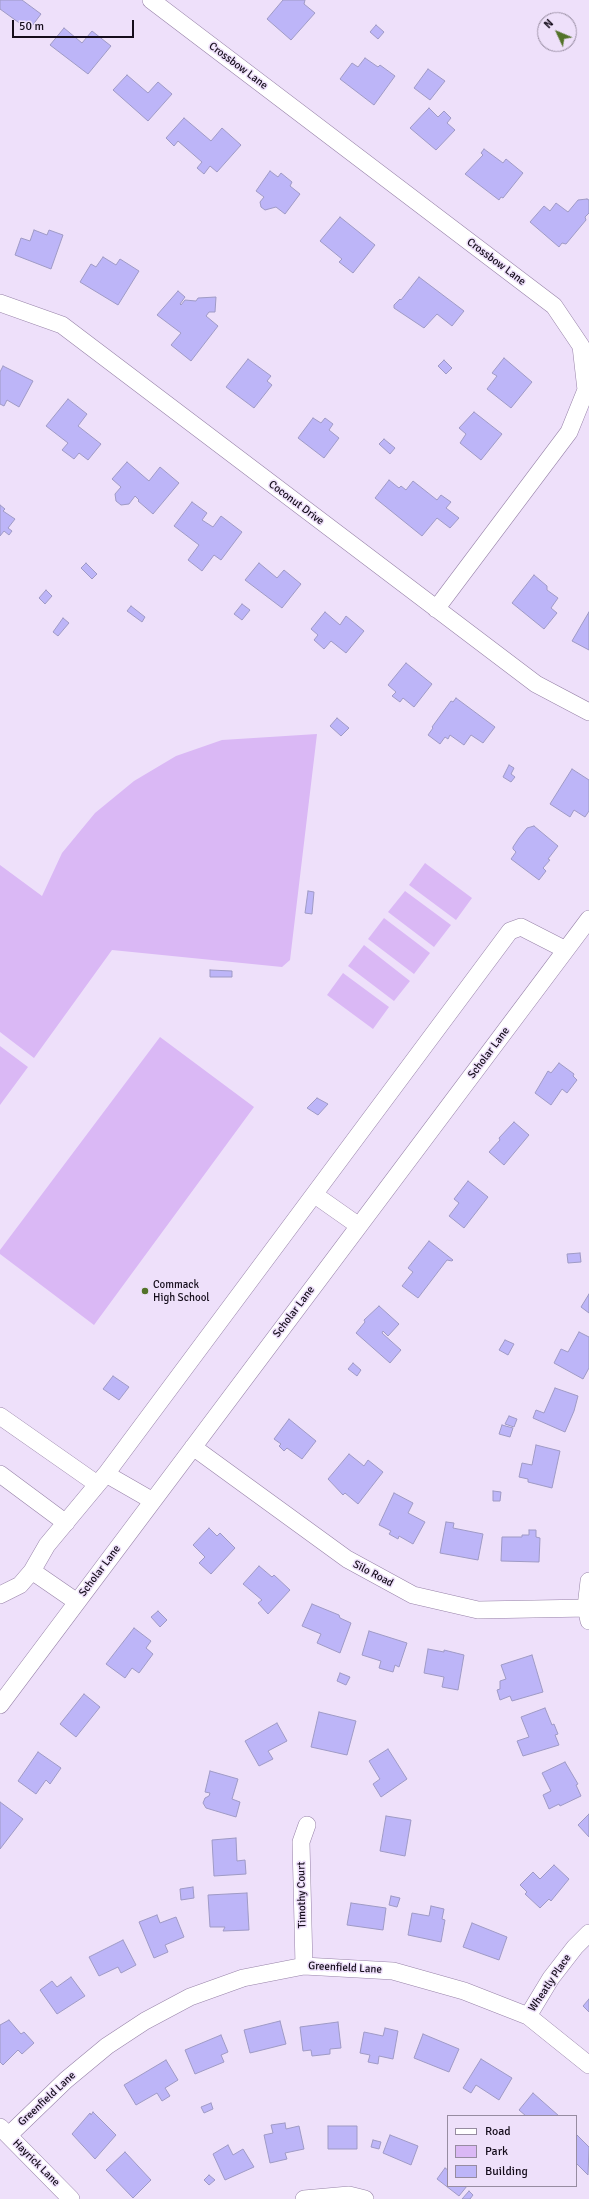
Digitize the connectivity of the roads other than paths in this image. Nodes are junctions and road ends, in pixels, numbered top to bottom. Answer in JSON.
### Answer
{"nodes":[{"id":1,"x":151,"y":0,"type":"edge"},
{"id":2,"x":0,"y":303,"type":"edge"},
{"id":3,"x":436,"y":609,"type":"junction"},
{"id":4,"x":589,"y":712,"type":"edge"},
{"id":5,"x":589,"y":919,"type":"edge"},
{"id":6,"x":566,"y":950,"type":"junction"},
{"id":7,"x":315,"y":1195,"type":"junction"},
{"id":8,"x":359,"y":1226,"type":"junction"},
{"id":9,"x":0,"y":1416,"type":"edge"},
{"id":10,"x":193,"y":1447,"type":"junction"},
{"id":11,"x":0,"y":1474,"type":"edge"},
{"id":12,"x":101,"y":1479,"type":"junction"},
{"id":13,"x":153,"y":1501,"type":"junction"},
{"id":14,"x":66,"y":1523,"type":"junction"},
{"id":15,"x":32,"y":1571,"type":"junction"},
{"id":16,"x":589,"y":1581,"type":"edge"},
{"id":17,"x":0,"y":1595,"type":"edge"},
{"id":18,"x":77,"y":1602,"type":"junction"},
{"id":19,"x":588,"y":1612,"type":"edge"},
{"id":20,"x":0,"y":1705,"type":"edge"},
{"id":21,"x":308,"y":1825,"type":"dead end"},
{"id":22,"x":589,"y":1933,"type":"edge"},
{"id":23,"x":304,"y":1966,"type":"junction"},
{"id":24,"x":528,"y":2016,"type":"junction"},
{"id":25,"x":589,"y":2065,"type":"edge"},
{"id":26,"x":4,"y":2131,"type":"edge"},
{"id":27,"x":71,"y":2199,"type":"edge"},
{"id":28,"x":304,"y":2199,"type":"edge"},
{"id":29,"x":365,"y":2199,"type":"edge"}],
"edges":[{"from":1,"to":3,"type":"street","name":"Crossbow Lane"},
{"from":2,"to":3,"type":"street","name":"Coconut Drive"},
{"from":3,"to":4,"type":"street","name":"Coconut Drive"},
{"from":5,"to":6,"type":"street","name":"Scholar Lane"},
{"from":6,"to":7,"type":"street"},
{"from":6,"to":8,"type":"street","name":"Scholar Lane"},
{"from":7,"to":8,"type":"street"},
{"from":7,"to":12,"type":"street"},
{"from":8,"to":10,"type":"street","name":"Scholar Lane"},
{"from":9,"to":12,"type":"street"},
{"from":10,"to":13,"type":"street","name":"Scholar Lane"},
{"from":10,"to":19,"type":"street","name":"Silo Road"},
{"from":11,"to":14,"type":"street"},
{"from":12,"to":13,"type":"street"},
{"from":12,"to":14,"type":"street"},
{"from":13,"to":18,"type":"street","name":"Scholar Lane"},
{"from":14,"to":15,"type":"street"},
{"from":15,"to":17,"type":"street"},
{"from":15,"to":18,"type":"street"},
{"from":16,"to":19,"type":"street"},
{"from":18,"to":20,"type":"street","name":"Scholar Lane"},
{"from":21,"to":23,"type":"street","name":"Timothy Court"},
{"from":22,"to":24,"type":"street","name":"Wheatly Place"},
{"from":23,"to":24,"type":"street","name":"Greenfield Lane"},
{"from":23,"to":26,"type":"street","name":"Greenfield Lane"},
{"from":24,"to":25,"type":"street","name":"Greenfield Lane"},
{"from":26,"to":27,"type":"street","name":"Hayrick Lane"},
{"from":28,"to":29,"type":"street"}]}
